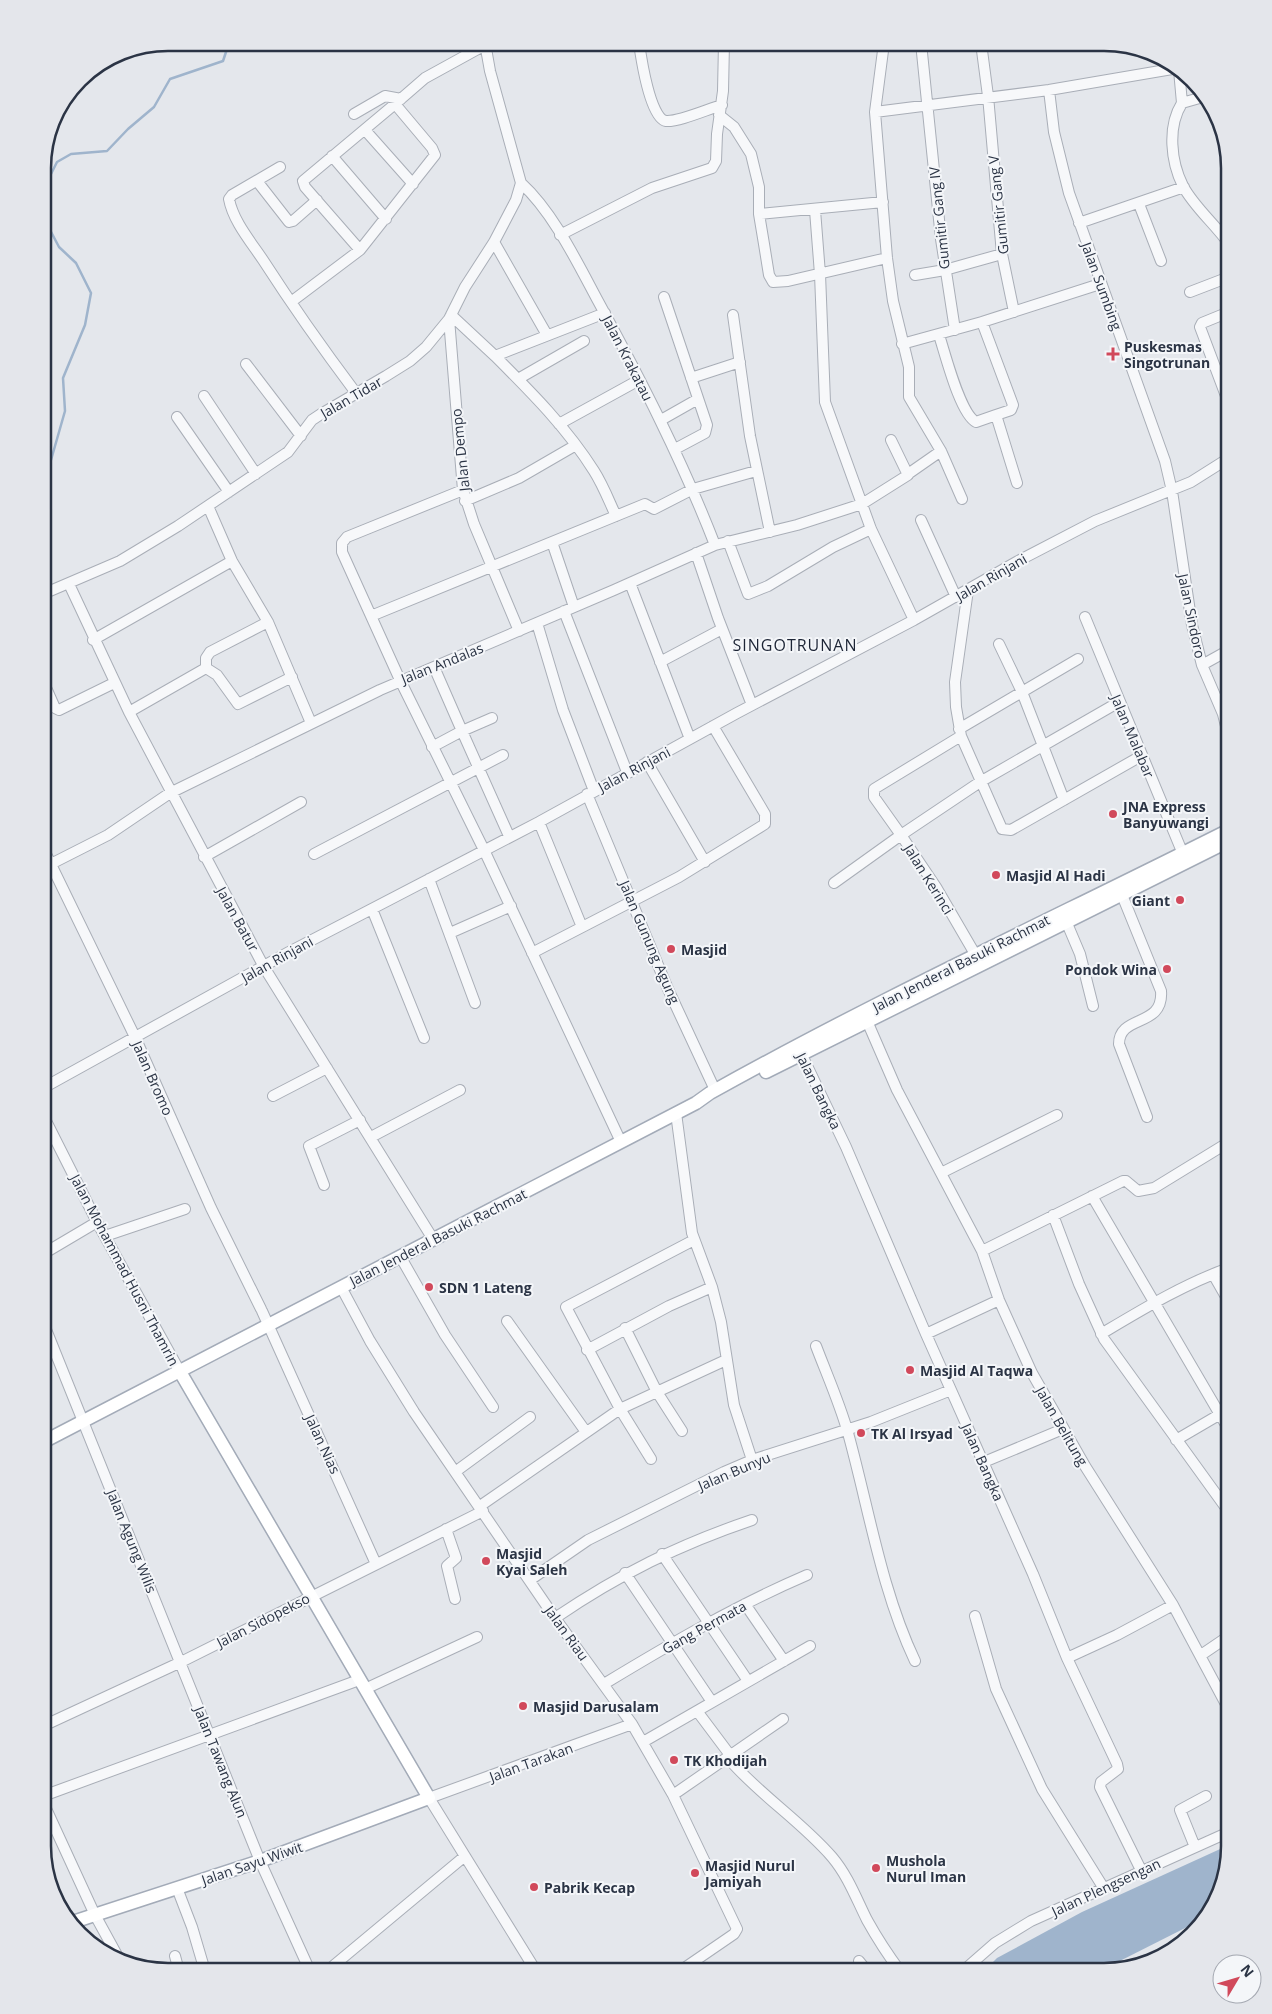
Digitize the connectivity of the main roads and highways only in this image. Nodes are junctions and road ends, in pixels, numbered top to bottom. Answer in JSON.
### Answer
{"nodes":[{"id":1,"x":1221,"y":834,"type":"edge"},
{"id":2,"x":1221,"y":845,"type":"edge"},
{"id":3,"x":1079,"y":909,"type":"junction"},
{"id":4,"x":799,"y":1050,"type":"junction"},
{"id":5,"x":696,"y":1103,"type":"junction"},
{"id":6,"x":179,"y":1370,"type":"junction"},
{"id":7,"x":51,"y":1437,"type":"edge"},
{"id":8,"x":78,"y":1920,"type":"edge"}],
"edges":[{"from":1,"to":3,"type":"main road","name":"Jalan Jenderal Basuki Rachmat"},
{"from":2,"to":3,"type":"main road","name":"Jalan Jenderal Basuki Rachmat"},
{"from":3,"to":4,"type":"main road","name":"Jalan Jenderal Basuki Rachmat"},
{"from":3,"to":4,"type":"main road","name":"Jalan Jenderal Basuki Rachmat"},
{"from":4,"to":5,"type":"main road","name":"Jalan Jenderal Basuki Rachmat"},
{"from":4,"to":5,"type":"main road","name":"Jalan Jenderal Basuki Rachmat"},
{"from":5,"to":6,"type":"main road","name":"Jalan Jenderal Basuki Rachmat"},
{"from":6,"to":7,"type":"main road","name":"Jalan Jenderal Basuki Rachmat"},
{"from":6,"to":8,"type":"main road","name":"Jalan Sayu Wiwit"}]}
